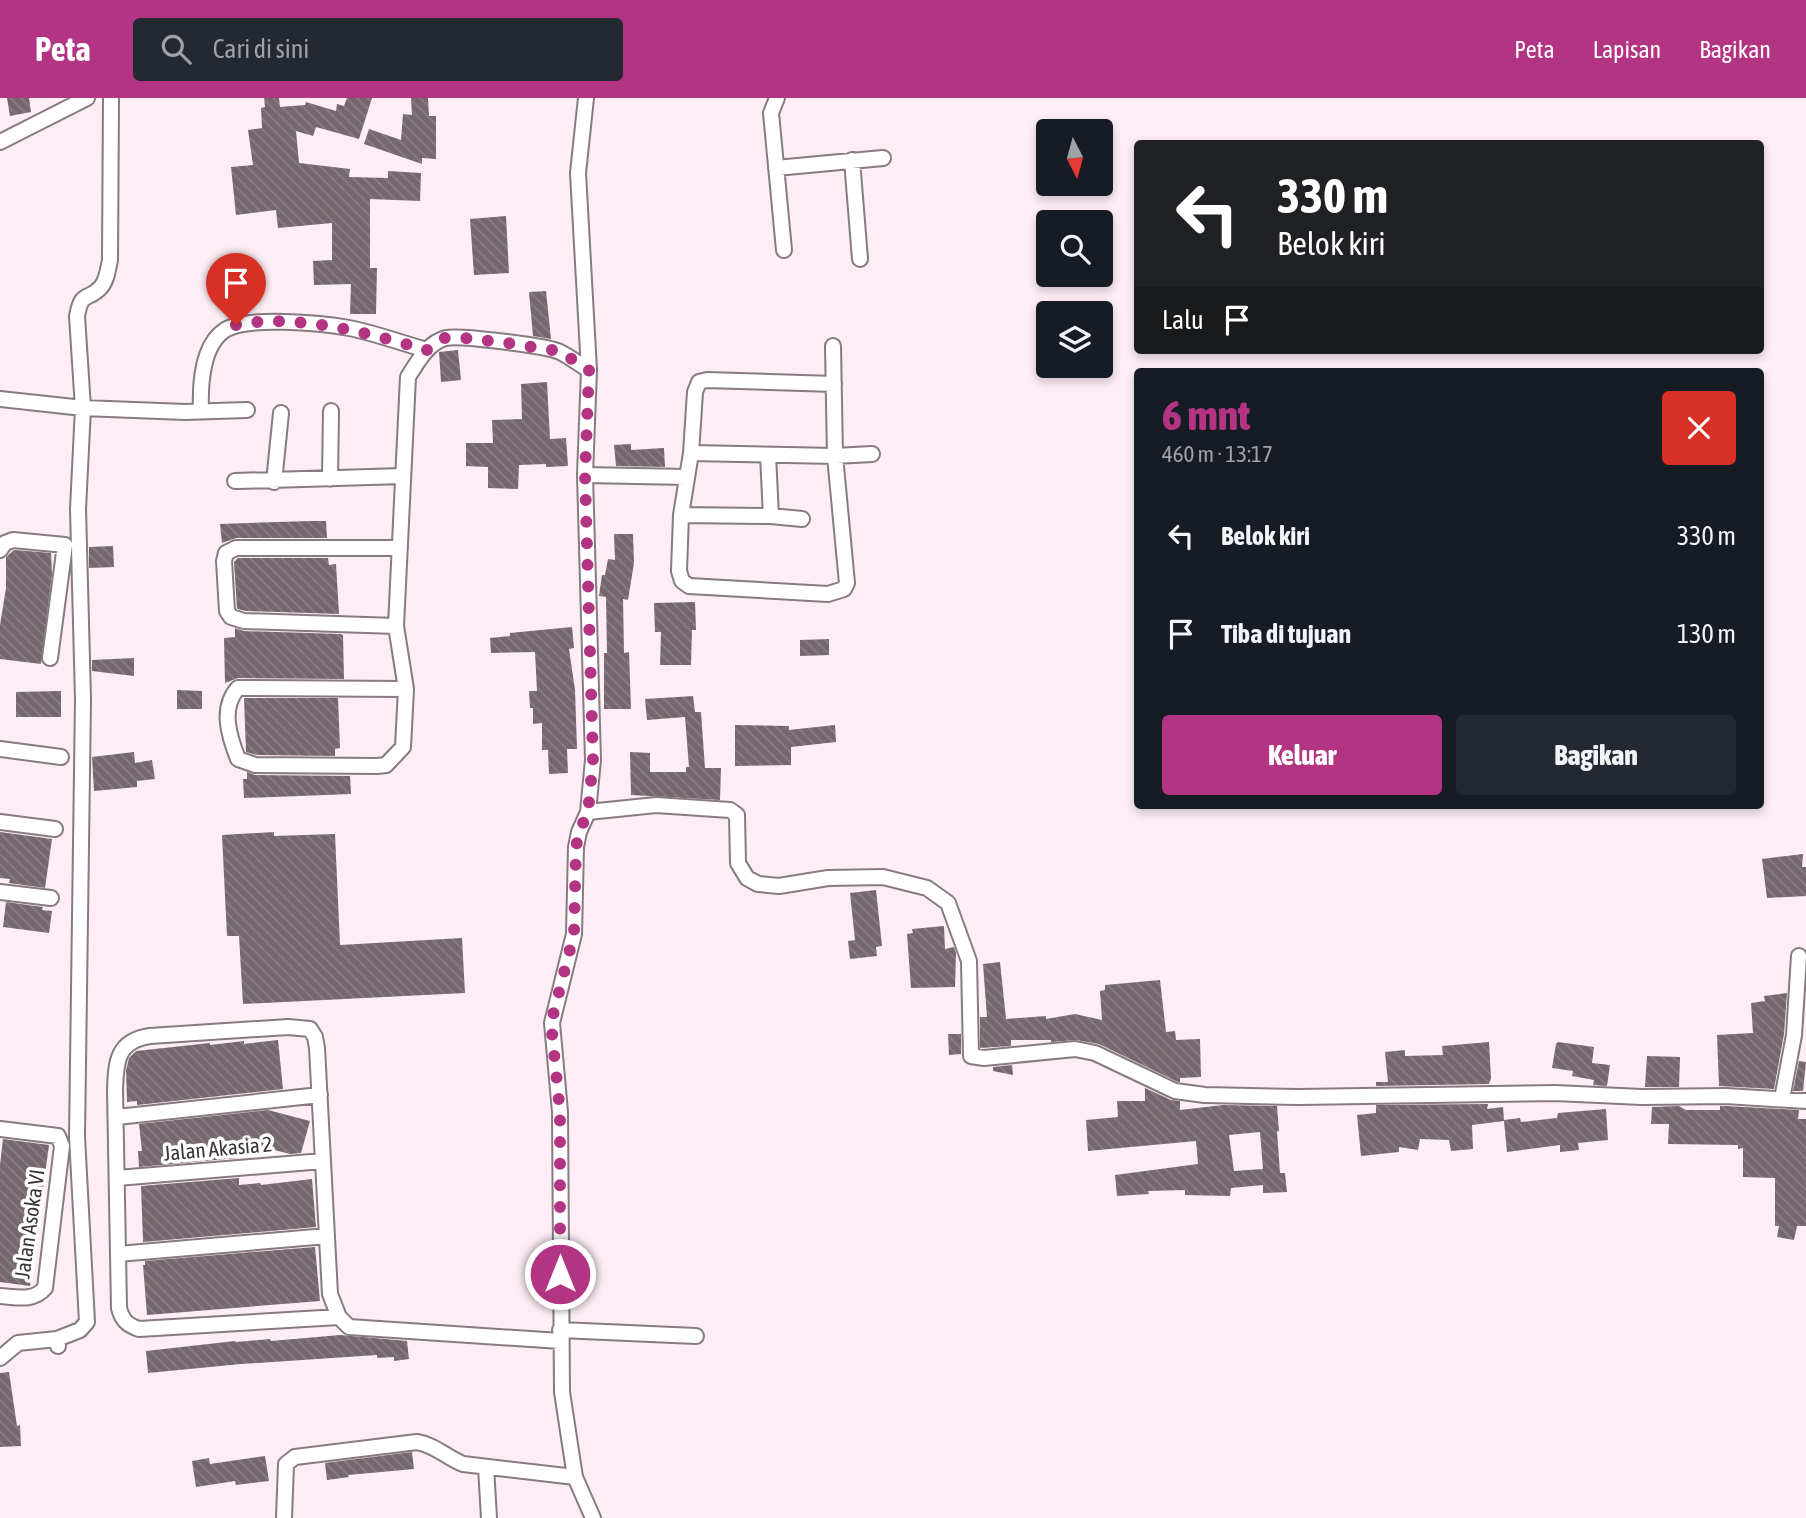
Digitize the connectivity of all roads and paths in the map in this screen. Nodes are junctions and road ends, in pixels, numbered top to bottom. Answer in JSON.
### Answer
{"nodes":[{"id":1,"x":86,"y":98,"type":"edge"},
{"id":2,"x":111,"y":98,"type":"edge"},
{"id":3,"x":586,"y":98,"type":"edge"},
{"id":4,"x":777,"y":98,"type":"edge"},
{"id":5,"x":0,"y":142,"type":"edge"},
{"id":6,"x":883,"y":158,"type":"dead end"},
{"id":7,"x":852,"y":160,"type":"junction"},
{"id":8,"x":776,"y":168,"type":"junction"},
{"id":9,"x":784,"y":250,"type":"dead end"},
{"id":10,"x":860,"y":259,"type":"dead end"},
{"id":11,"x":833,"y":346,"type":"dead end"},
{"id":12,"x":427,"y":350,"type":"junction"},
{"id":13,"x":589,"y":370,"type":"junction"},
{"id":14,"x":834,"y":384,"type":"junction"},
{"id":15,"x":0,"y":399,"type":"edge"},
{"id":16,"x":83,"y":408,"type":"junction"},
{"id":17,"x":201,"y":410,"type":"junction"},
{"id":18,"x":247,"y":410,"type":"dead end"},
{"id":19,"x":331,"y":411,"type":"dead end"},
{"id":20,"x":281,"y":413,"type":"dead end"},
{"id":21,"x":691,"y":453,"type":"junction"},
{"id":22,"x":872,"y":454,"type":"dead end"},
{"id":23,"x":768,"y":455,"type":"junction"},
{"id":24,"x":835,"y":456,"type":"junction"},
{"id":25,"x":585,"y":475,"type":"junction"},
{"id":26,"x":403,"y":476,"type":"junction"},
{"id":27,"x":687,"y":477,"type":"junction"},
{"id":28,"x":330,"y":479,"type":"junction"},
{"id":29,"x":235,"y":481,"type":"dead end"},
{"id":30,"x":274,"y":482,"type":"junction"},
{"id":31,"x":681,"y":515,"type":"junction"},
{"id":32,"x":771,"y":516,"type":"junction"},
{"id":33,"x":802,"y":519,"type":"dead end"},
{"id":34,"x":400,"y":548,"type":"junction"},
{"id":35,"x":0,"y":550,"type":"edge"},
{"id":36,"x":396,"y":626,"type":"junction"},
{"id":37,"x":50,"y":658,"type":"dead end"},
{"id":38,"x":405,"y":689,"type":"junction"},
{"id":39,"x":0,"y":749,"type":"edge"},
{"id":40,"x":61,"y":757,"type":"dead end"},
{"id":41,"x":588,"y":812,"type":"junction"},
{"id":42,"x":0,"y":821,"type":"edge"},
{"id":43,"x":55,"y":830,"type":"dead end"},
{"id":44,"x":0,"y":891,"type":"edge"},
{"id":45,"x":51,"y":898,"type":"dead end"},
{"id":46,"x":1799,"y":956,"type":"dead end"},
{"id":47,"x":320,"y":1096,"type":"junction"},
{"id":48,"x":1782,"y":1100,"type":"junction"},
{"id":49,"x":1806,"y":1101,"type":"edge"},
{"id":50,"x":117,"y":1117,"type":"junction"},
{"id":51,"x":0,"y":1129,"type":"edge"},
{"id":52,"x":323,"y":1161,"type":"junction"},
{"id":53,"x":117,"y":1178,"type":"junction"},
{"id":54,"x":327,"y":1236,"type":"junction"},
{"id":55,"x":118,"y":1254,"type":"junction"},
{"id":56,"x":0,"y":1296,"type":"edge"},
{"id":57,"x":339,"y":1317,"type":"junction"},
{"id":58,"x":560,"y":1336,"type":"junction"},
{"id":59,"x":696,"y":1336,"type":"dead end"},
{"id":60,"x":0,"y":1358,"type":"edge"},
{"id":61,"x":485,"y":1467,"type":"junction"},
{"id":62,"x":575,"y":1477,"type":"junction"},
{"id":63,"x":284,"y":1518,"type":"edge"},
{"id":64,"x":489,"y":1518,"type":"edge"},
{"id":65,"x":593,"y":1518,"type":"edge"}],
"edges":[{"from":1,"to":5,"type":"street"},
{"from":2,"to":16,"type":"street"},
{"from":3,"to":13,"type":"street"},
{"from":4,"to":8,"type":"street"},
{"from":6,"to":7,"type":"street"},
{"from":7,"to":8,"type":"street"},
{"from":7,"to":10,"type":"street"},
{"from":8,"to":9,"type":"street"},
{"from":11,"to":14,"type":"street"},
{"from":12,"to":13,"type":"street"},
{"from":12,"to":17,"type":"street"},
{"from":12,"to":26,"type":"street"},
{"from":13,"to":25,"type":"street"},
{"from":14,"to":21,"type":"street"},
{"from":14,"to":24,"type":"street"},
{"from":15,"to":16,"type":"street"},
{"from":16,"to":17,"type":"street"},
{"from":16,"to":60,"type":"street"},
{"from":17,"to":18,"type":"street"},
{"from":19,"to":28,"type":"street"},
{"from":20,"to":30,"type":"street"},
{"from":21,"to":23,"type":"street"},
{"from":21,"to":27,"type":"street"},
{"from":22,"to":24,"type":"street"},
{"from":23,"to":24,"type":"street"},
{"from":23,"to":32,"type":"street"},
{"from":24,"to":31,"type":"street"},
{"from":25,"to":27,"type":"street"},
{"from":25,"to":41,"type":"street"},
{"from":26,"to":28,"type":"street"},
{"from":26,"to":34,"type":"street"},
{"from":27,"to":31,"type":"street"},
{"from":28,"to":30,"type":"street"},
{"from":29,"to":30,"type":"street"},
{"from":31,"to":32,"type":"street"},
{"from":32,"to":33,"type":"street"},
{"from":34,"to":36,"type":"street"},
{"from":34,"to":36,"type":"street"},
{"from":35,"to":37,"type":"street"},
{"from":36,"to":38,"type":"street"},
{"from":38,"to":38,"type":"street"},
{"from":39,"to":40,"type":"street"},
{"from":41,"to":48,"type":"street"},
{"from":41,"to":58,"type":"street"},
{"from":42,"to":43,"type":"street"},
{"from":44,"to":45,"type":"street"},
{"from":46,"to":48,"type":"street"},
{"from":47,"to":50,"type":"street"},
{"from":47,"to":50,"type":"street"},
{"from":47,"to":52,"type":"street"},
{"from":48,"to":49,"type":"street"},
{"from":50,"to":53,"type":"street"},
{"from":51,"to":56,"type":"street","name":"Jalan Asoka VI"},
{"from":52,"to":53,"type":"street","name":"Jalan Akasia 2"},
{"from":52,"to":54,"type":"street"},
{"from":53,"to":55,"type":"street"},
{"from":54,"to":55,"type":"street"},
{"from":54,"to":57,"type":"street"},
{"from":55,"to":57,"type":"street"},
{"from":57,"to":58,"type":"street"},
{"from":58,"to":59,"type":"street"},
{"from":58,"to":62,"type":"street"},
{"from":61,"to":62,"type":"street"},
{"from":61,"to":63,"type":"street"},
{"from":61,"to":64,"type":"street"},
{"from":62,"to":65,"type":"street"}]}
